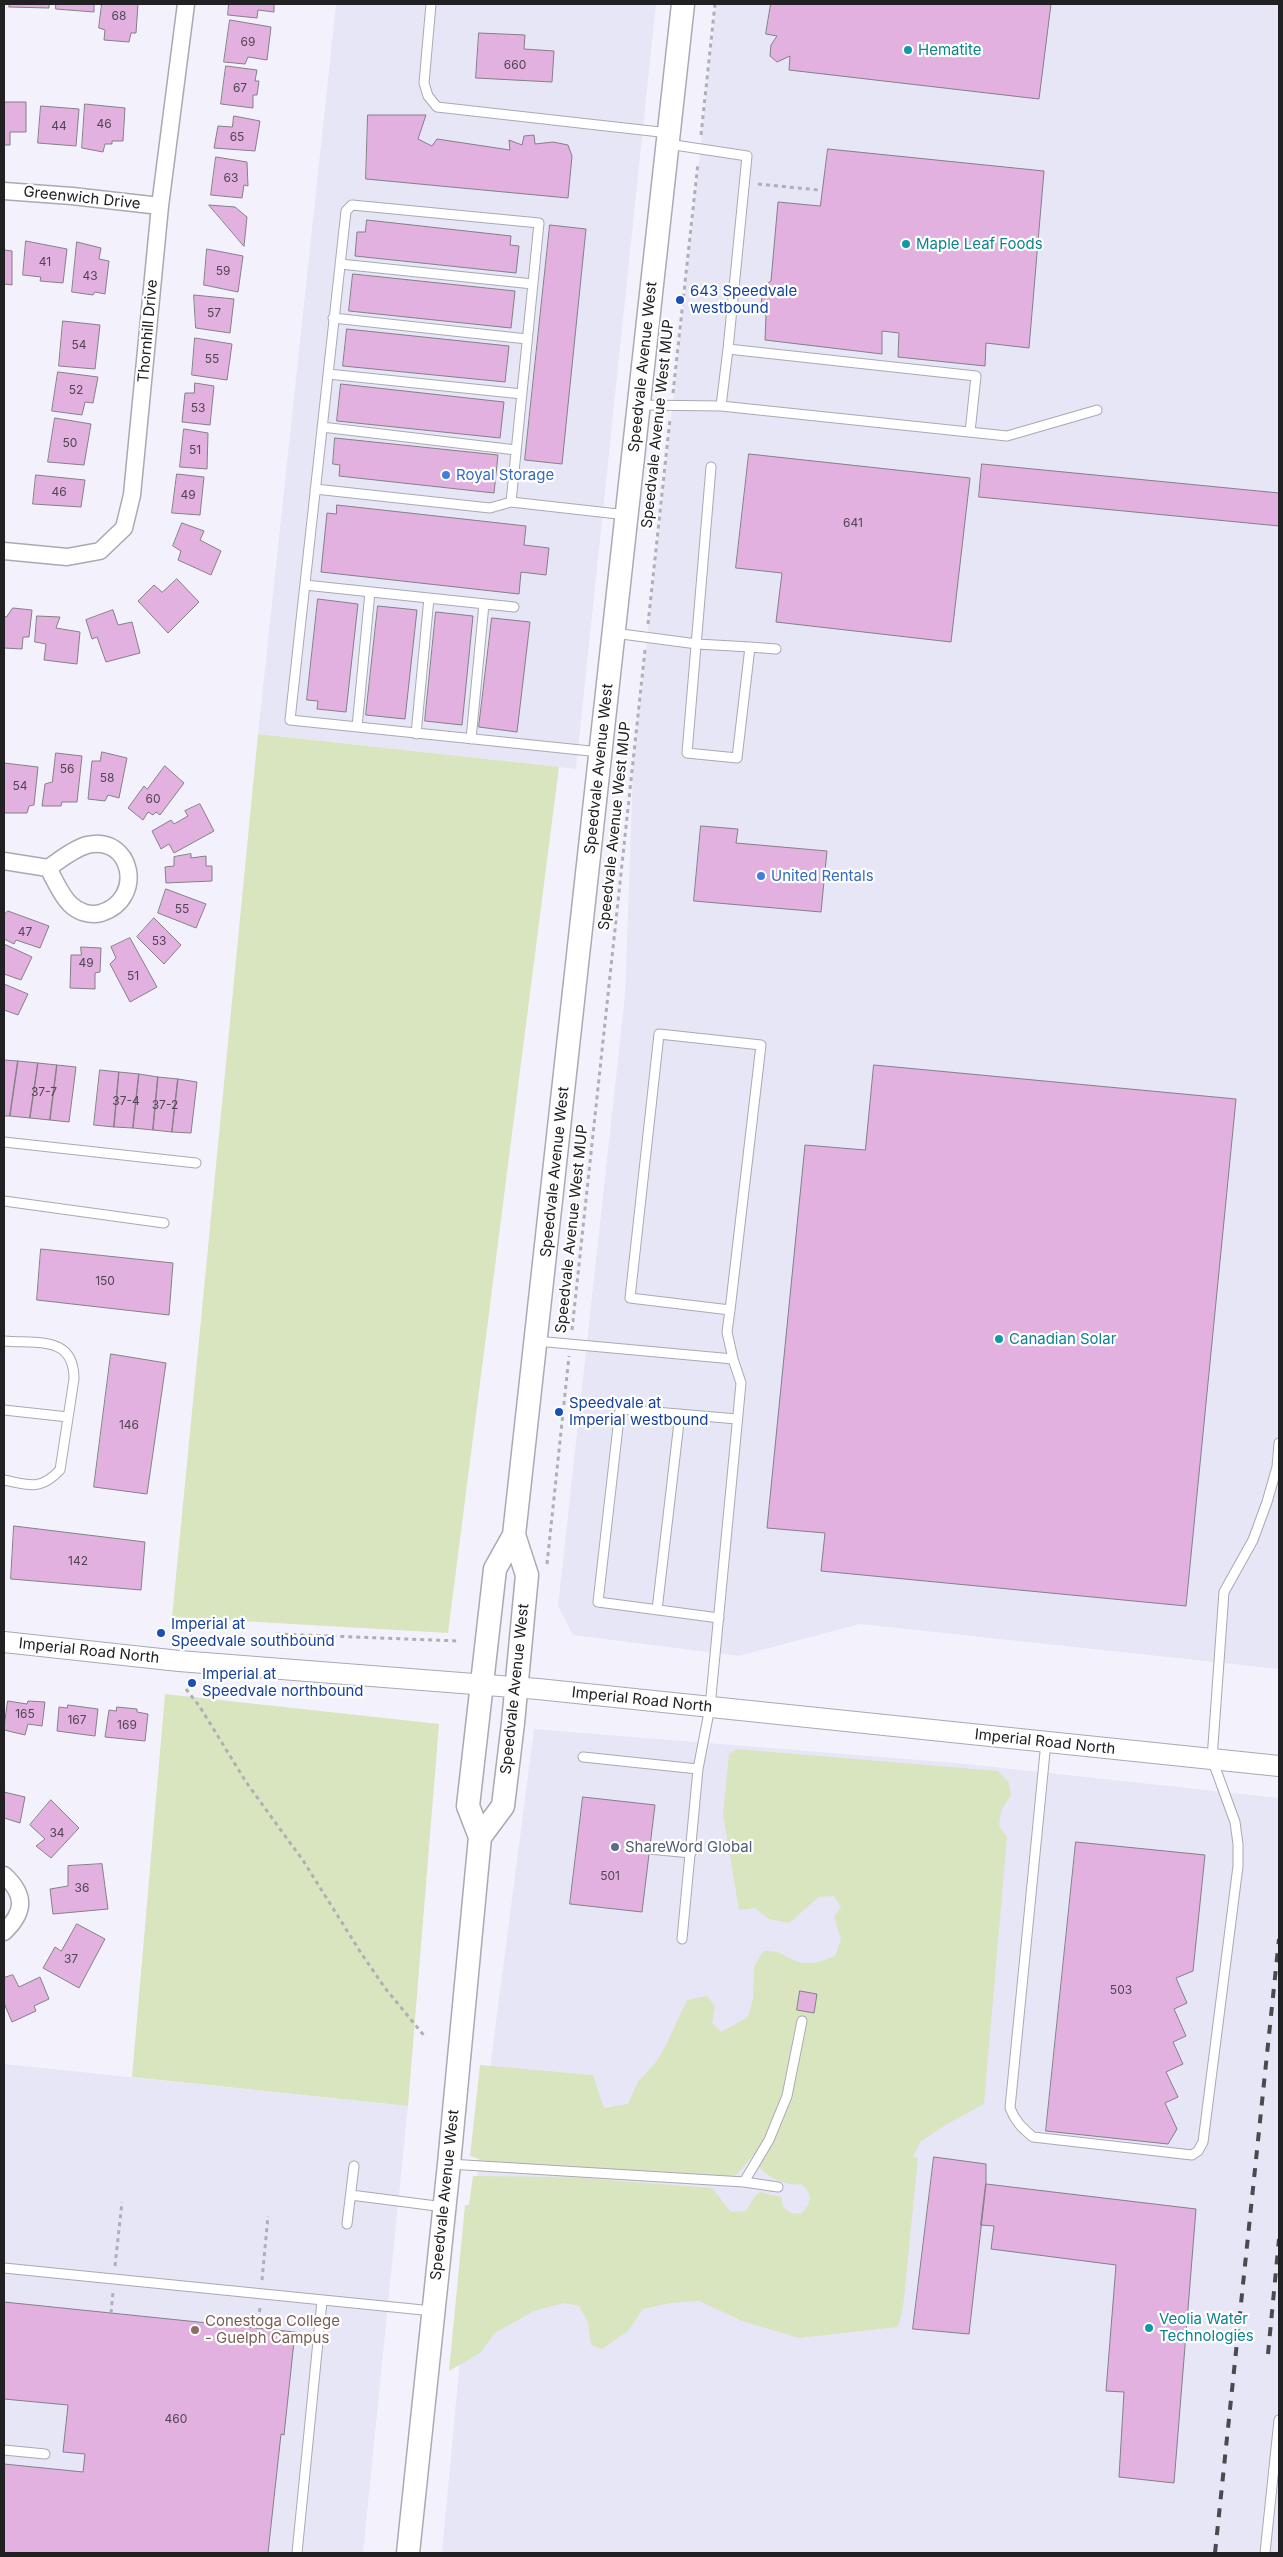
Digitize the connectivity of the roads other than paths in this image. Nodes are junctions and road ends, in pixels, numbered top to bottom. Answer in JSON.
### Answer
{"nodes":[{"id":1,"x":186,"y":4,"type":"edge"},
{"id":2,"x":431,"y":4,"type":"edge"},
{"id":3,"x":683,"y":4,"type":"edge"},
{"id":4,"x":668,"y":139,"type":"junction"},
{"id":5,"x":4,"y":191,"type":"edge"},
{"id":6,"x":160,"y":206,"type":"junction"},
{"id":7,"x":340,"y":264,"type":"junction"},
{"id":8,"x":533,"y":284,"type":"junction"},
{"id":9,"x":333,"y":318,"type":"junction"},
{"id":10,"x":527,"y":338,"type":"junction"},
{"id":11,"x":728,"y":349,"type":"junction"},
{"id":12,"x":328,"y":374,"type":"junction"},
{"id":13,"x":522,"y":394,"type":"junction"},
{"id":14,"x":639,"y":405,"type":"junction"},
{"id":15,"x":721,"y":406,"type":"junction"},
{"id":16,"x":1097,"y":410,"type":"dead end"},
{"id":17,"x":322,"y":427,"type":"junction"},
{"id":18,"x":970,"y":432,"type":"junction"},
{"id":19,"x":516,"y":450,"type":"junction"},
{"id":20,"x":711,"y":467,"type":"dead end"},
{"id":21,"x":315,"y":489,"type":"junction"},
{"id":22,"x":511,"y":502,"type":"junction"},
{"id":23,"x":627,"y":515,"type":"junction"},
{"id":24,"x":4,"y":551,"type":"edge"},
{"id":25,"x":305,"y":585,"type":"junction"},
{"id":26,"x":370,"y":592,"type":"junction"},
{"id":27,"x":429,"y":598,"type":"junction"},
{"id":28,"x":484,"y":604,"type":"junction"},
{"id":29,"x":514,"y":607,"type":"dead end"},
{"id":30,"x":614,"y":633,"type":"junction"},
{"id":31,"x":696,"y":644,"type":"junction"},
{"id":32,"x":750,"y":647,"type":"junction"},
{"id":33,"x":776,"y":649,"type":"dead end"},
{"id":34,"x":357,"y":727,"type":"junction"},
{"id":35,"x":416,"y":734,"type":"junction"},
{"id":36,"x":471,"y":739,"type":"junction"},
{"id":37,"x":601,"y":752,"type":"junction"},
{"id":38,"x":4,"y":861,"type":"edge"},
{"id":39,"x":48,"y":868,"type":"junction"},
{"id":40,"x":4,"y":1142,"type":"edge"},
{"id":41,"x":196,"y":1163,"type":"dead end"},
{"id":42,"x":4,"y":1201,"type":"edge"},
{"id":43,"x":164,"y":1222,"type":"dead end"},
{"id":44,"x":730,"y":1310,"type":"junction"},
{"id":45,"x":4,"y":1341,"type":"edge"},
{"id":46,"x":536,"y":1341,"type":"junction"},
{"id":47,"x":733,"y":1359,"type":"junction"},
{"id":48,"x":4,"y":1410,"type":"edge"},
{"id":49,"x":680,"y":1414,"type":"junction"},
{"id":50,"x":68,"y":1417,"type":"junction"},
{"id":51,"x":737,"y":1419,"type":"junction"},
{"id":52,"x":1279,"y":1443,"type":"edge"},
{"id":53,"x":4,"y":1480,"type":"edge"},
{"id":54,"x":514,"y":1535,"type":"junction"},
{"id":55,"x":657,"y":1610,"type":"junction"},
{"id":56,"x":719,"y":1618,"type":"junction"},
{"id":57,"x":4,"y":1642,"type":"edge"},
{"id":58,"x":482,"y":1685,"type":"junction"},
{"id":59,"x":516,"y":1688,"type":"junction"},
{"id":60,"x":710,"y":1707,"type":"junction"},
{"id":61,"x":1046,"y":1742,"type":"junction"},
{"id":62,"x":583,"y":1757,"type":"dead end"},
{"id":63,"x":1212,"y":1759,"type":"junction"},
{"id":64,"x":1279,"y":1766,"type":"edge"},
{"id":65,"x":698,"y":1769,"type":"junction"},
{"id":66,"x":480,"y":1837,"type":"junction"},
{"id":67,"x":650,"y":1849,"type":"dead end"},
{"id":68,"x":691,"y":1853,"type":"junction"},
{"id":69,"x":4,"y":1875,"type":"edge"},
{"id":70,"x":4,"y":1932,"type":"edge"},
{"id":71,"x":682,"y":1939,"type":"dead end"},
{"id":72,"x":802,"y":2021,"type":"dead end"},
{"id":73,"x":449,"y":2164,"type":"junction"},
{"id":74,"x":354,"y":2166,"type":"dead end"},
{"id":75,"x":744,"y":2182,"type":"junction"},
{"id":76,"x":778,"y":2187,"type":"dead end"},
{"id":77,"x":351,"y":2195,"type":"junction"},
{"id":78,"x":444,"y":2207,"type":"junction"},
{"id":79,"x":347,"y":2224,"type":"dead end"},
{"id":80,"x":4,"y":2268,"type":"edge"},
{"id":81,"x":322,"y":2302,"type":"junction"},
{"id":82,"x":433,"y":2311,"type":"junction"},
{"id":83,"x":1279,"y":2420,"type":"edge"},
{"id":84,"x":4,"y":2450,"type":"edge"},
{"id":85,"x":45,"y":2454,"type":"dead end"},
{"id":86,"x":297,"y":2553,"type":"edge"},
{"id":87,"x":408,"y":2553,"type":"edge"},
{"id":88,"x":1264,"y":2553,"type":"edge"}],
"edges":[{"from":1,"to":6,"type":"street","name":"Thornhill Drive"},
{"from":2,"to":4,"type":"lane"},
{"from":3,"to":4,"type":"main road","name":"Speedvale Avenue West"},
{"from":4,"to":11,"type":"lane"},
{"from":4,"to":14,"type":"main road","name":"Speedvale Avenue West"},
{"from":5,"to":6,"type":"street","name":"Greenwich Drive"},
{"from":6,"to":24,"type":"street","name":"Thornhill Drive"},
{"from":7,"to":8,"type":"lane"},
{"from":7,"to":8,"type":"lane"},
{"from":7,"to":9,"type":"lane"},
{"from":8,"to":10,"type":"lane"},
{"from":9,"to":10,"type":"lane"},
{"from":9,"to":12,"type":"lane"},
{"from":10,"to":13,"type":"lane"},
{"from":11,"to":15,"type":"lane"},
{"from":11,"to":18,"type":"lane"},
{"from":12,"to":13,"type":"lane"},
{"from":12,"to":17,"type":"lane"},
{"from":13,"to":19,"type":"lane"},
{"from":14,"to":15,"type":"lane"},
{"from":14,"to":23,"type":"main road","name":"Speedvale Avenue West"},
{"from":15,"to":18,"type":"lane"},
{"from":16,"to":18,"type":"lane"},
{"from":17,"to":19,"type":"lane"},
{"from":17,"to":21,"type":"lane"},
{"from":19,"to":22,"type":"lane"},
{"from":20,"to":31,"type":"lane"},
{"from":21,"to":22,"type":"lane"},
{"from":21,"to":25,"type":"lane"},
{"from":22,"to":23,"type":"lane"},
{"from":23,"to":30,"type":"main road","name":"Speedvale Avenue West"},
{"from":25,"to":26,"type":"lane"},
{"from":25,"to":34,"type":"lane"},
{"from":26,"to":27,"type":"lane"},
{"from":26,"to":34,"type":"lane"},
{"from":27,"to":28,"type":"lane"},
{"from":27,"to":35,"type":"lane"},
{"from":28,"to":29,"type":"lane"},
{"from":28,"to":36,"type":"lane"},
{"from":30,"to":31,"type":"lane"},
{"from":30,"to":37,"type":"main road","name":"Speedvale Avenue West"},
{"from":31,"to":32,"type":"lane"},
{"from":31,"to":32,"type":"lane"},
{"from":32,"to":33,"type":"lane"},
{"from":34,"to":35,"type":"lane"},
{"from":35,"to":36,"type":"lane"},
{"from":36,"to":37,"type":"lane"},
{"from":37,"to":46,"type":"main road","name":"Speedvale Avenue West"},
{"from":38,"to":39,"type":"street"},
{"from":39,"to":39,"type":"street"},
{"from":40,"to":41,"type":"lane"},
{"from":42,"to":43,"type":"lane"},
{"from":44,"to":44,"type":"lane"},
{"from":44,"to":47,"type":"lane"},
{"from":45,"to":50,"type":"lane"},
{"from":46,"to":47,"type":"lane"},
{"from":46,"to":54,"type":"main road","name":"Speedvale Avenue West"},
{"from":47,"to":51,"type":"lane"},
{"from":48,"to":50,"type":"lane"},
{"from":49,"to":51,"type":"lane"},
{"from":49,"to":55,"type":"lane"},
{"from":49,"to":55,"type":"lane"},
{"from":50,"to":53,"type":"lane"},
{"from":51,"to":56,"type":"lane"},
{"from":52,"to":63,"type":"lane"},
{"from":54,"to":58,"type":"main road","name":"Speedvale Avenue West"},
{"from":54,"to":59,"type":"main road","name":"Speedvale Avenue West"},
{"from":55,"to":56,"type":"lane"},
{"from":56,"to":60,"type":"lane"},
{"from":57,"to":58,"type":"street","name":"Imperial Road North"},
{"from":58,"to":59,"type":"street","name":"Imperial Road North"},
{"from":58,"to":66,"type":"main road","name":"Speedvale Avenue West"},
{"from":59,"to":60,"type":"street","name":"Imperial Road North"},
{"from":59,"to":66,"type":"main road","name":"Speedvale Avenue West"},
{"from":60,"to":61,"type":"street","name":"Imperial Road North"},
{"from":60,"to":65,"type":"lane"},
{"from":61,"to":63,"type":"street","name":"Imperial Road North"},
{"from":61,"to":63,"type":"lane"},
{"from":62,"to":65,"type":"lane"},
{"from":63,"to":64,"type":"street","name":"Imperial Road North"},
{"from":65,"to":68,"type":"lane"},
{"from":66,"to":73,"type":"main road","name":"Speedvale Avenue West"},
{"from":67,"to":68,"type":"lane"},
{"from":68,"to":71,"type":"lane"},
{"from":69,"to":70,"type":"street"},
{"from":72,"to":75,"type":"lane"},
{"from":73,"to":75,"type":"lane"},
{"from":73,"to":78,"type":"main road","name":"Speedvale Avenue West"},
{"from":74,"to":77,"type":"lane"},
{"from":75,"to":76,"type":"lane"},
{"from":77,"to":78,"type":"lane"},
{"from":77,"to":79,"type":"lane"},
{"from":78,"to":82,"type":"main road","name":"Speedvale Avenue West"},
{"from":80,"to":81,"type":"lane"},
{"from":81,"to":82,"type":"lane"},
{"from":81,"to":86,"type":"lane"},
{"from":82,"to":87,"type":"main road","name":"Speedvale Avenue West"},
{"from":83,"to":88,"type":"lane"},
{"from":84,"to":85,"type":"lane"}]}
